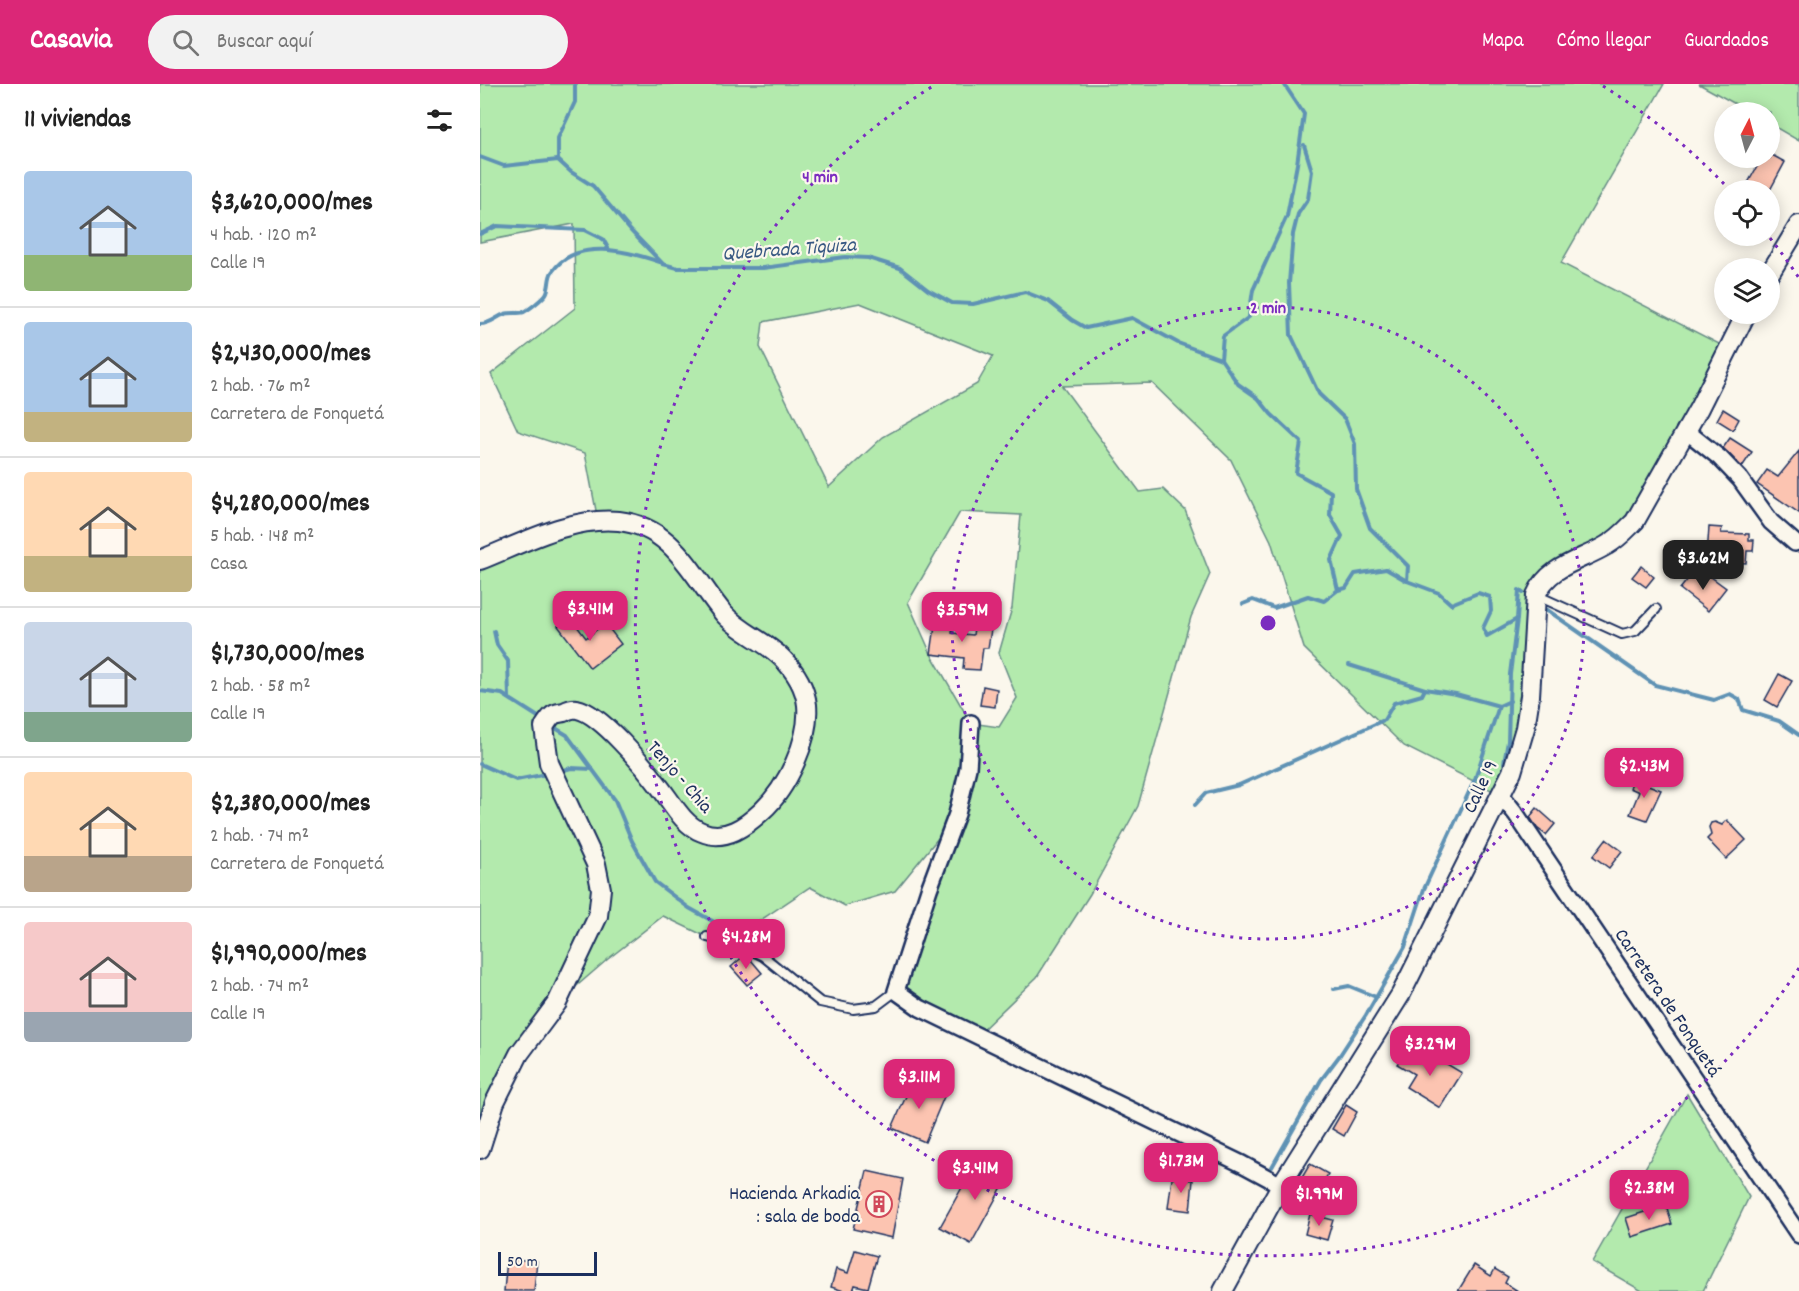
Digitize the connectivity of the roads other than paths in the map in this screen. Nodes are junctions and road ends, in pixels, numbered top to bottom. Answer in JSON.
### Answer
{"nodes":[{"id":1,"x":1799,"y":225,"type":"edge"},
{"id":2,"x":1779,"y":258,"type":"edge"},
{"id":3,"x":1741,"y":324,"type":"edge"},
{"id":4,"x":1685,"y":430,"type":"junction"},
{"id":5,"x":1795,"y":543,"type":"dead end"},
{"id":6,"x":480,"y":560,"type":"edge"},
{"id":7,"x":1536,"y":596,"type":"junction"},
{"id":8,"x":1656,"y":609,"type":"dead end"},
{"id":9,"x":971,"y":723,"type":"dead end"},
{"id":10,"x":1501,"y":795,"type":"junction"},
{"id":11,"x":707,"y":937,"type":"dead end"},
{"id":12,"x":896,"y":991,"type":"junction"},
{"id":13,"x":480,"y":1149,"type":"edge"},
{"id":14,"x":1281,"y":1185,"type":"junction"},
{"id":15,"x":1799,"y":1235,"type":"edge"},
{"id":16,"x":1223,"y":1291,"type":"edge"}],
"edges":[{"from":1,"to":2,"type":"street"},
{"from":3,"to":4,"type":"street"},
{"from":4,"to":5,"type":"street"},
{"from":4,"to":7,"type":"street"},
{"from":6,"to":13,"type":"street","name":"Tenjo - Chia"},
{"from":7,"to":8,"type":"lane"},
{"from":7,"to":10,"type":"street","name":"Calle 19"},
{"from":9,"to":12,"type":"street"},
{"from":10,"to":14,"type":"street","name":"Calle 19"},
{"from":10,"to":15,"type":"street","name":"Carretera de Fonquetá"},
{"from":11,"to":12,"type":"lane"},
{"from":12,"to":14,"type":"street"},
{"from":14,"to":16,"type":"street","name":"Calle 19"}]}
